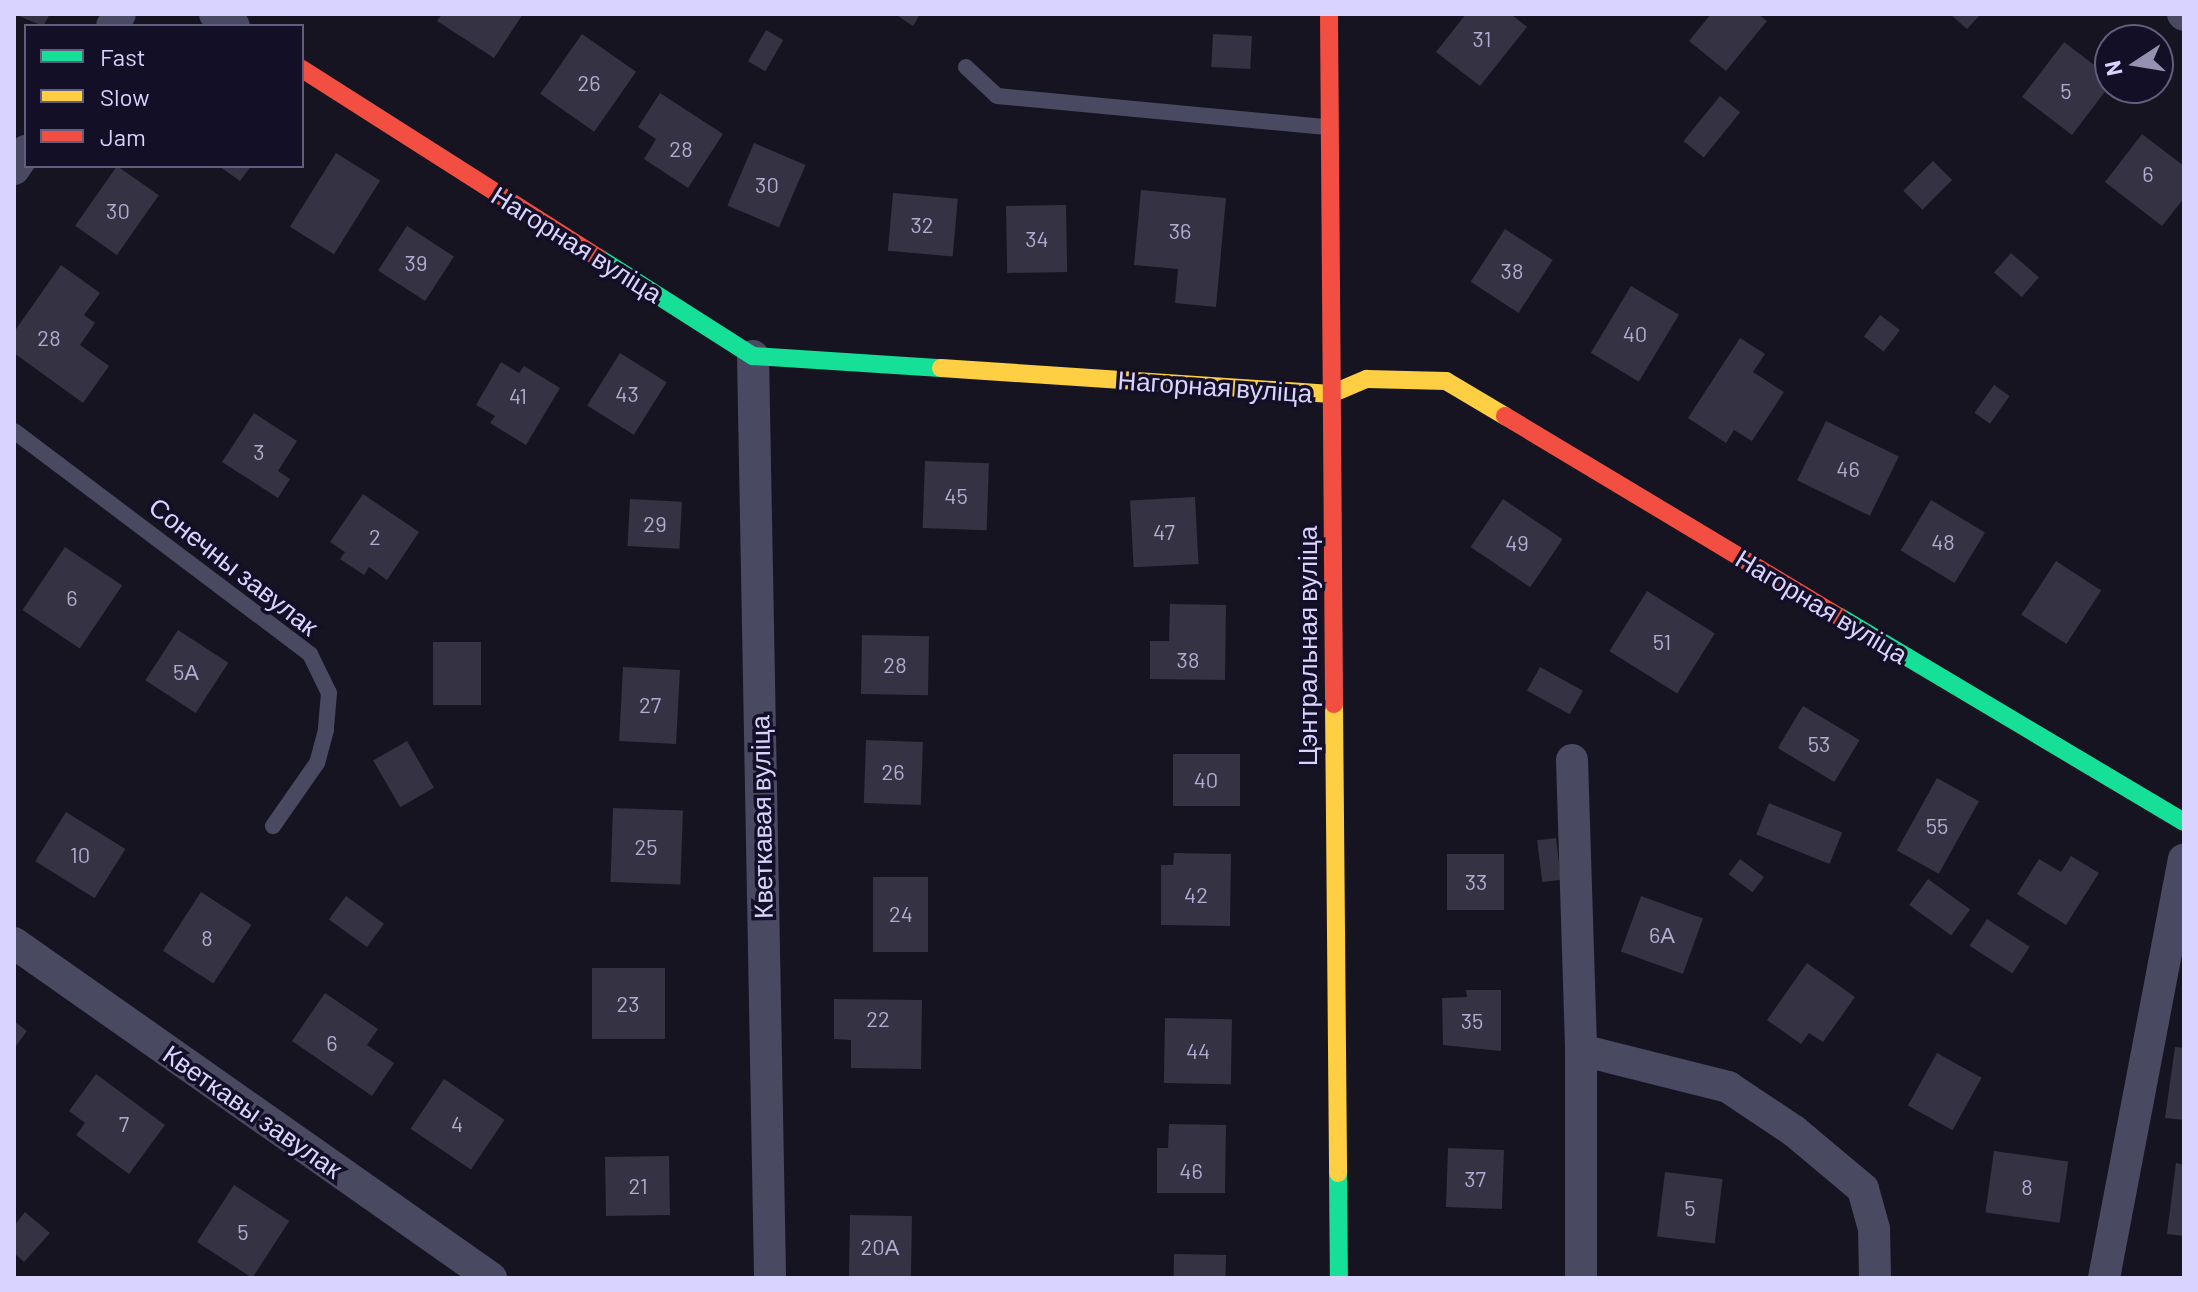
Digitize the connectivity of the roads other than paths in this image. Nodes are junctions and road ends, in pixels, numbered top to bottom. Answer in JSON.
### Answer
{"nodes":[{"id":1,"x":1329,"y":14,"type":"edge"},
{"id":2,"x":966,"y":67,"type":"dead end"},
{"id":3,"x":304,"y":70,"type":"edge"},
{"id":4,"x":1327,"y":127,"type":"junction"},
{"id":5,"x":753,"y":356,"type":"junction"},
{"id":6,"x":1331,"y":394,"type":"junction"},
{"id":7,"x":14,"y":431,"type":"edge"},
{"id":8,"x":1572,"y":760,"type":"dead end"},
{"id":9,"x":2184,"y":822,"type":"edge"},
{"id":10,"x":273,"y":826,"type":"dead end"},
{"id":11,"x":2184,"y":860,"type":"edge"},
{"id":12,"x":14,"y":943,"type":"edge"},
{"id":13,"x":1581,"y":1050,"type":"junction"},
{"id":14,"x":491,"y":1278,"type":"edge"},
{"id":15,"x":770,"y":1278,"type":"edge"},
{"id":16,"x":1339,"y":1278,"type":"edge"},
{"id":17,"x":1581,"y":1278,"type":"edge"},
{"id":18,"x":1875,"y":1278,"type":"edge"},
{"id":19,"x":2104,"y":1278,"type":"edge"}],
"edges":[{"from":1,"to":4,"type":"street","name":"Цэнтральная вуліца"},
{"from":2,"to":4,"type":"lane"},
{"from":3,"to":5,"type":"street","name":"Нагорная вуліца"},
{"from":4,"to":6,"type":"street","name":"Цэнтральная вуліца"},
{"from":5,"to":6,"type":"street","name":"Нагорная вуліца"},
{"from":5,"to":15,"type":"street","name":"Кветкавая вуліца"},
{"from":6,"to":9,"type":"street","name":"Нагорная вуліца"},
{"from":6,"to":16,"type":"street","name":"Цэнтральная вуліца"},
{"from":7,"to":10,"type":"lane","name":"Сонечны завулак"},
{"from":8,"to":13,"type":"street"},
{"from":11,"to":19,"type":"street"},
{"from":12,"to":14,"type":"street","name":"Кветкавы завулак"},
{"from":13,"to":17,"type":"street"},
{"from":13,"to":18,"type":"street"}]}
